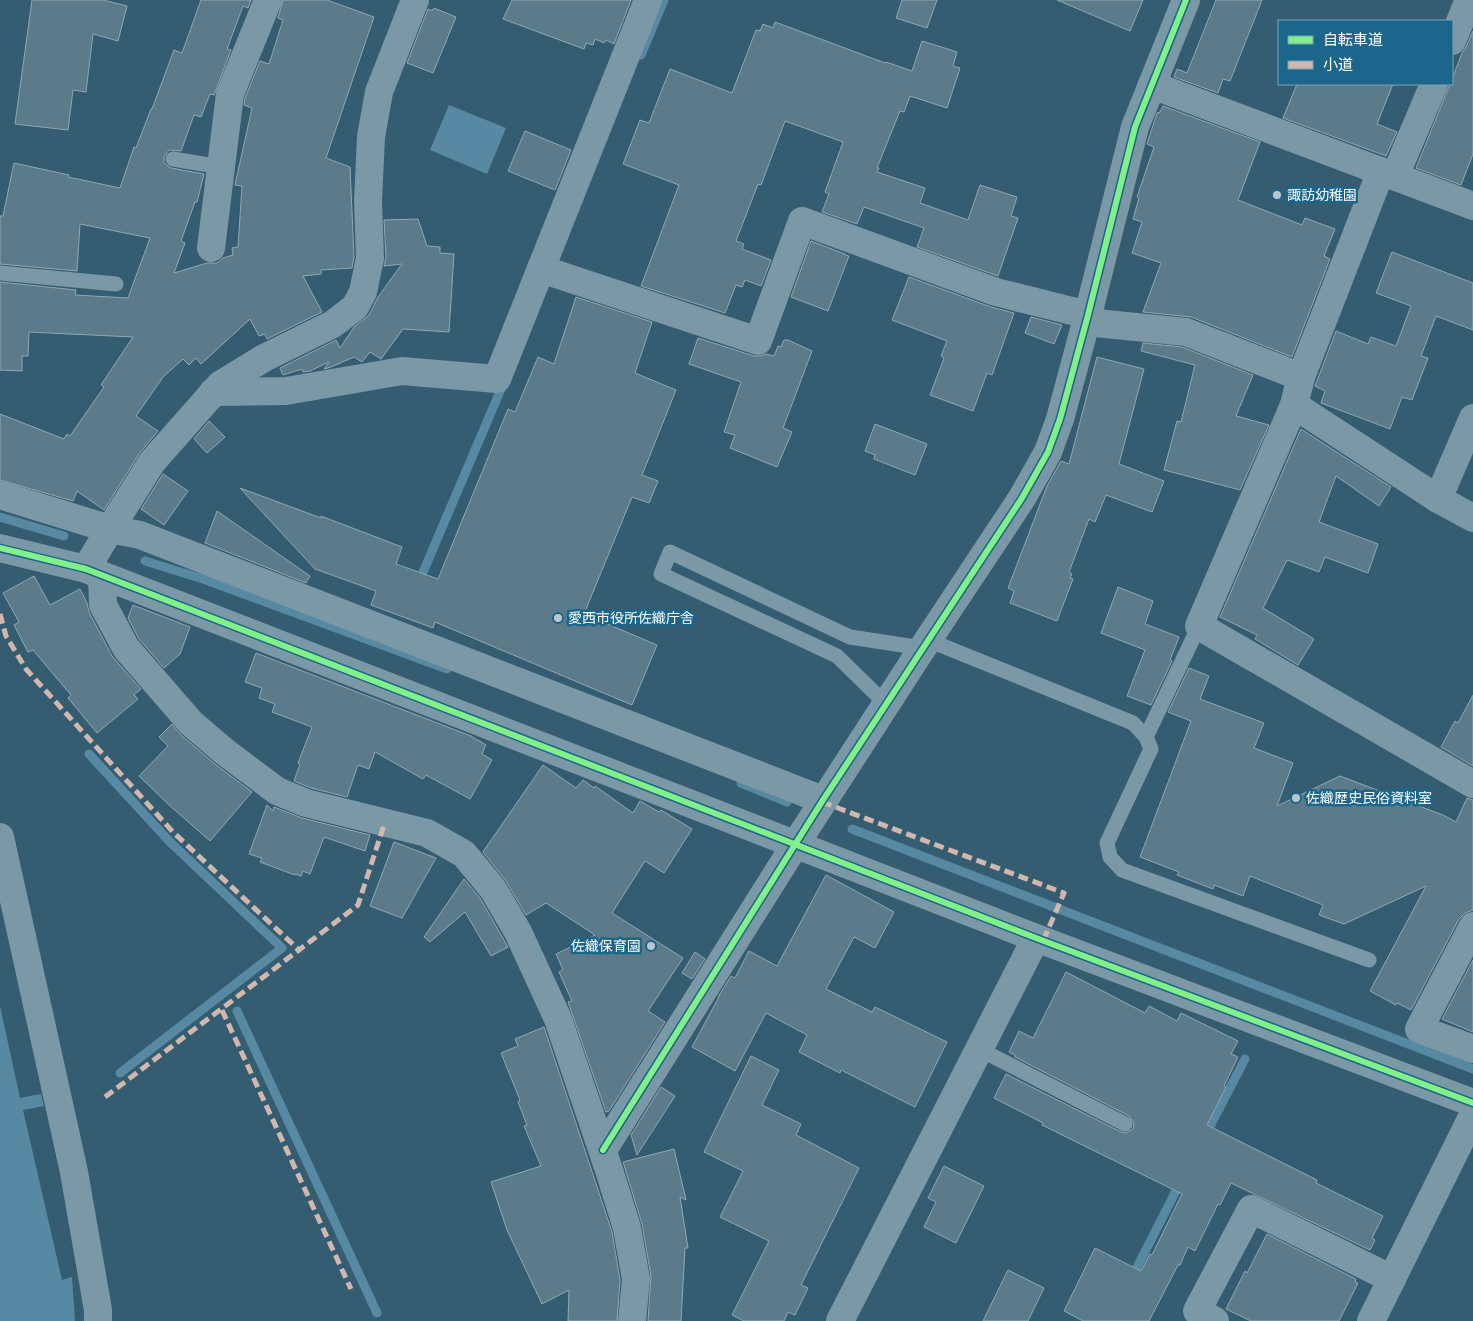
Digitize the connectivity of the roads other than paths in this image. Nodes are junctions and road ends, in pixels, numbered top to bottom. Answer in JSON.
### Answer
{"nodes":[{"id":1,"x":268,"y":0,"type":"edge"},
{"id":2,"x":415,"y":0,"type":"edge"},
{"id":3,"x":648,"y":0,"type":"edge"},
{"id":4,"x":1186,"y":0,"type":"edge"},
{"id":5,"x":1463,"y":5,"type":"edge"},
{"id":6,"x":1453,"y":38,"type":"edge"},
{"id":7,"x":1152,"y":85,"type":"junction"},
{"id":8,"x":1433,"y":85,"type":"edge"},
{"id":9,"x":173,"y":159,"type":"dead end"},
{"id":10,"x":221,"y":167,"type":"junction"},
{"id":11,"x":1388,"y":174,"type":"junction"},
{"id":12,"x":1473,"y":206,"type":"edge"},
{"id":13,"x":211,"y":248,"type":"dead end"},
{"id":14,"x":541,"y":269,"type":"junction"},
{"id":15,"x":0,"y":272,"type":"edge"},
{"id":16,"x":116,"y":284,"type":"dead end"},
{"id":17,"x":1087,"y":319,"type":"junction"},
{"id":18,"x":1301,"y":376,"type":"junction"},
{"id":19,"x":213,"y":392,"type":"junction"},
{"id":20,"x":1294,"y":405,"type":"junction"},
{"id":21,"x":1473,"y":418,"type":"edge"},
{"id":22,"x":0,"y":494,"type":"edge"},
{"id":23,"x":1438,"y":499,"type":"junction"},
{"id":24,"x":1473,"y":518,"type":"edge"},
{"id":25,"x":110,"y":529,"type":"junction"},
{"id":26,"x":0,"y":548,"type":"edge"},
{"id":27,"x":94,"y":572,"type":"junction"},
{"id":28,"x":1200,"y":626,"type":"junction"},
{"id":29,"x":925,"y":644,"type":"junction"},
{"id":30,"x":886,"y":704,"type":"junction"},
{"id":31,"x":1146,"y":737,"type":"junction"},
{"id":32,"x":1473,"y":784,"type":"edge"},
{"id":33,"x":823,"y":800,"type":"junction"},
{"id":34,"x":0,"y":837,"type":"edge"},
{"id":35,"x":795,"y":845,"type":"junction"},
{"id":36,"x":1473,"y":926,"type":"edge"},
{"id":37,"x":1036,"y":938,"type":"junction"},
{"id":38,"x":1369,"y":960,"type":"dead end"},
{"id":39,"x":979,"y":1049,"type":"junction"},
{"id":40,"x":1473,"y":1050,"type":"edge"},
{"id":41,"x":1473,"y":1103,"type":"edge"},
{"id":42,"x":1473,"y":1115,"type":"edge"},
{"id":43,"x":1126,"y":1124,"type":"dead end"},
{"id":44,"x":603,"y":1150,"type":"junction"},
{"id":45,"x":1392,"y":1279,"type":"junction"},
{"id":46,"x":98,"y":1321,"type":"edge"},
{"id":47,"x":632,"y":1321,"type":"edge"},
{"id":48,"x":840,"y":1321,"type":"edge"},
{"id":49,"x":1216,"y":1321,"type":"edge"},
{"id":50,"x":1371,"y":1321,"type":"edge"}],
"edges":[{"from":1,"to":10,"type":"street"},
{"from":2,"to":19,"type":"street"},
{"from":3,"to":14,"type":"street"},
{"from":4,"to":7,"type":"street"},
{"from":5,"to":6,"type":"street"},
{"from":7,"to":11,"type":"street"},
{"from":7,"to":17,"type":"street"},
{"from":8,"to":11,"type":"street"},
{"from":9,"to":10,"type":"lane"},
{"from":10,"to":13,"type":"street"},
{"from":11,"to":12,"type":"street"},
{"from":11,"to":18,"type":"street"},
{"from":14,"to":17,"type":"street"},
{"from":14,"to":19,"type":"street"},
{"from":15,"to":16,"type":"lane"},
{"from":17,"to":18,"type":"street"},
{"from":17,"to":29,"type":"street"},
{"from":18,"to":20,"type":"street"},
{"from":19,"to":25,"type":"street"},
{"from":20,"to":23,"type":"street"},
{"from":20,"to":28,"type":"street"},
{"from":21,"to":23,"type":"street"},
{"from":22,"to":25,"type":"street"},
{"from":23,"to":24,"type":"street"},
{"from":25,"to":27,"type":"street"},
{"from":25,"to":33,"type":"street"},
{"from":26,"to":27,"type":"street"},
{"from":27,"to":35,"type":"street"},
{"from":27,"to":44,"type":"street"},
{"from":28,"to":31,"type":"lane"},
{"from":28,"to":32,"type":"street"},
{"from":29,"to":30,"type":"street"},
{"from":29,"to":30,"type":"lane"},
{"from":29,"to":31,"type":"lane"},
{"from":30,"to":33,"type":"street"},
{"from":31,"to":38,"type":"lane"},
{"from":33,"to":35,"type":"street"},
{"from":34,"to":46,"type":"street"},
{"from":35,"to":37,"type":"street"},
{"from":35,"to":44,"type":"street"},
{"from":36,"to":40,"type":"street"},
{"from":37,"to":39,"type":"street"},
{"from":37,"to":41,"type":"street"},
{"from":39,"to":43,"type":"lane"},
{"from":39,"to":48,"type":"street"},
{"from":42,"to":45,"type":"street"},
{"from":44,"to":47,"type":"street"},
{"from":45,"to":49,"type":"street"},
{"from":45,"to":50,"type":"street"}]}
